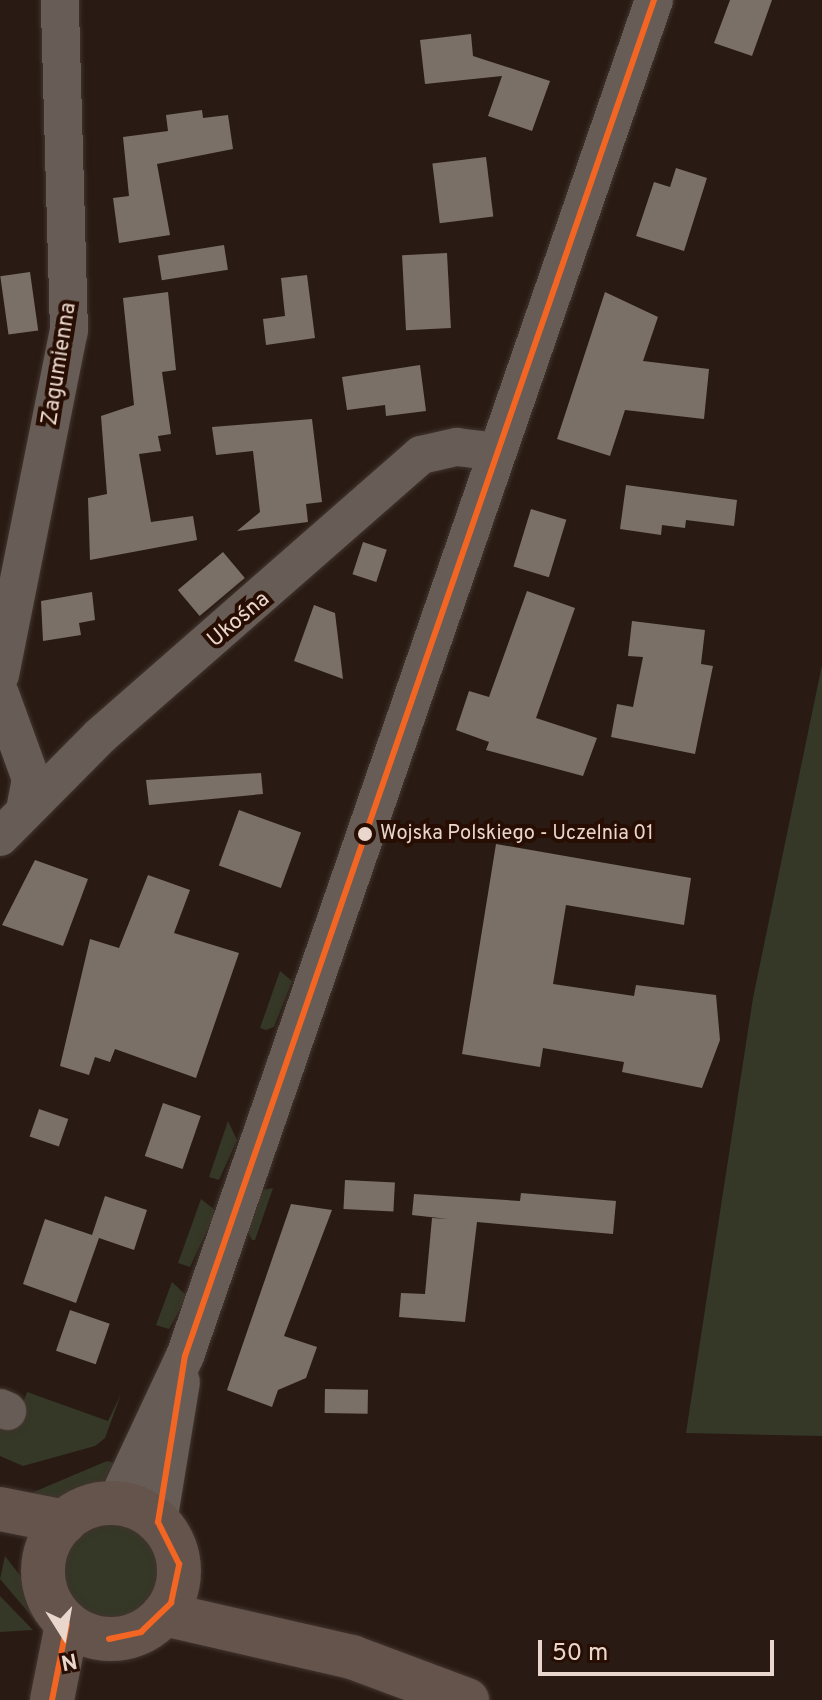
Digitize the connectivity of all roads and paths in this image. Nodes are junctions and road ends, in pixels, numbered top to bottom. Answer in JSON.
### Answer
{"nodes":[{"id":1,"x":60,"y":0,"type":"edge"},
{"id":2,"x":654,"y":0,"type":"edge"},
{"id":3,"x":497,"y":452,"type":"junction"},
{"id":4,"x":0,"y":675,"type":"edge"},
{"id":5,"x":0,"y":694,"type":"edge"},
{"id":6,"x":14,"y":732,"type":"junction"},
{"id":7,"x":100,"y":736,"type":"junction"},
{"id":8,"x":26,"y":805,"type":"junction"},
{"id":9,"x":0,"y":837,"type":"edge"},
{"id":10,"x":185,"y":1356,"type":"junction"},
{"id":11,"x":116,"y":1503,"type":"junction"},
{"id":12,"x":0,"y":1509,"type":"edge"},
{"id":13,"x":65,"y":1522,"type":"junction"},
{"id":14,"x":158,"y":1522,"type":"junction"},
{"id":15,"x":0,"y":1539,"type":"edge"},
{"id":16,"x":44,"y":1561,"type":"junction"},
{"id":17,"x":179,"y":1564,"type":"junction"},
{"id":18,"x":164,"y":1614,"type":"junction"},
{"id":19,"x":67,"y":1624,"type":"junction"},
{"id":20,"x":109,"y":1639,"type":"junction"},
{"id":21,"x":352,"y":1657,"type":"junction"},
{"id":22,"x":52,"y":1700,"type":"edge"},
{"id":23,"x":79,"y":1700,"type":"edge"},
{"id":24,"x":467,"y":1700,"type":"edge"}],
"edges":[{"from":1,"to":4,"type":"street","name":"Zagumienna"},
{"from":2,"to":3,"type":"street"},
{"from":3,"to":7,"type":"street","name":"Ukośna"},
{"from":3,"to":10,"type":"street"},
{"from":5,"to":6,"type":"street"},
{"from":6,"to":7,"type":"street"},
{"from":6,"to":8,"type":"street"},
{"from":7,"to":8,"type":"street","name":"Ukośna"},
{"from":8,"to":9,"type":"street","name":"Ukośna"},
{"from":10,"to":11,"type":"street"},
{"from":10,"to":14,"type":"street"},
{"from":11,"to":13,"type":"main road"},
{"from":11,"to":14,"type":"main road"},
{"from":12,"to":13,"type":"main road"},
{"from":13,"to":16,"type":"main road"},
{"from":14,"to":17,"type":"main road"},
{"from":15,"to":16,"type":"main road"},
{"from":16,"to":19,"type":"main road"},
{"from":17,"to":18,"type":"main road"},
{"from":17,"to":21,"type":"main road"},
{"from":18,"to":20,"type":"main road"},
{"from":18,"to":21,"type":"main road"},
{"from":19,"to":20,"type":"main road"},
{"from":19,"to":22,"type":"main road"},
{"from":20,"to":23,"type":"main road"},
{"from":21,"to":24,"type":"main road"}]}
